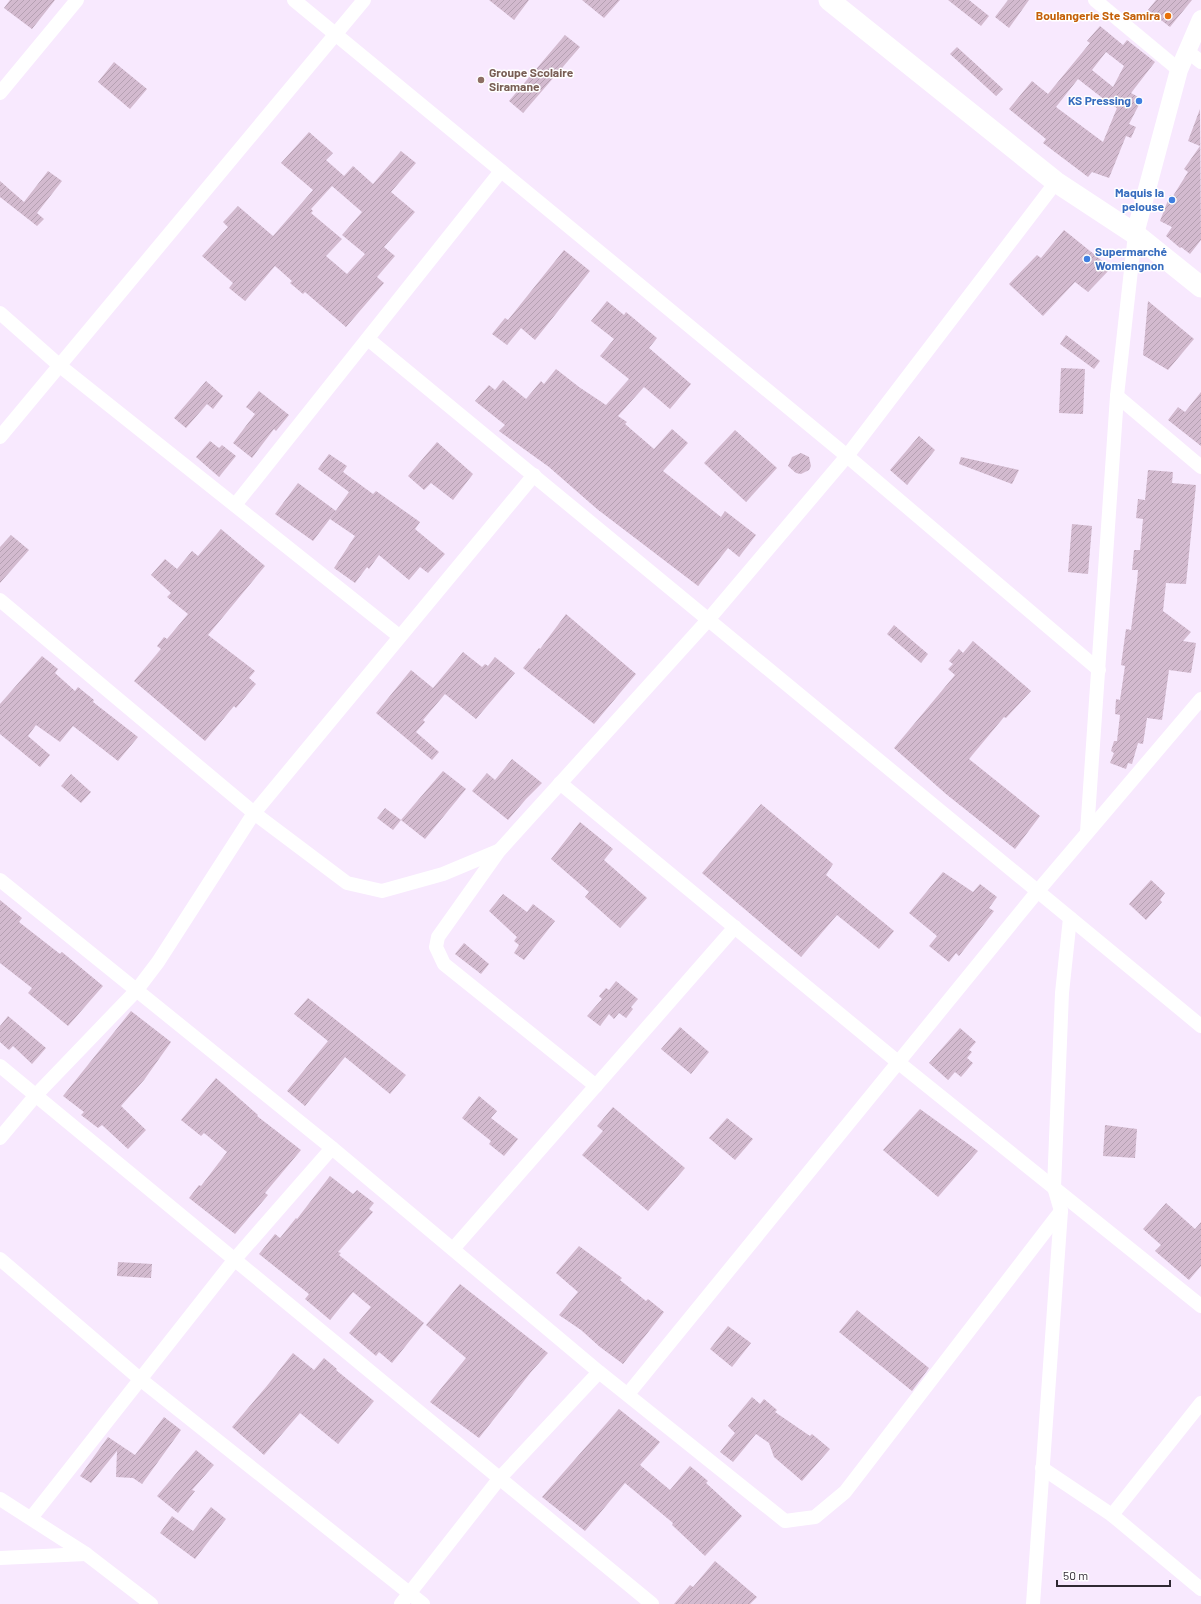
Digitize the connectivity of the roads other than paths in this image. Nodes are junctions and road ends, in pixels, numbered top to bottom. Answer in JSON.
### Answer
{"nodes":[{"id":1,"x":77,"y":0,"type":"edge"},
{"id":2,"x":294,"y":0,"type":"edge"},
{"id":3,"x":364,"y":0,"type":"edge"},
{"id":4,"x":829,"y":0,"type":"edge"},
{"id":5,"x":1094,"y":0,"type":"edge"},
{"id":6,"x":1201,"y":19,"type":"edge"},
{"id":7,"x":335,"y":35,"type":"junction"},
{"id":8,"x":1187,"y":51,"type":"junction"},
{"id":9,"x":1201,"y":62,"type":"edge"},
{"id":10,"x":1179,"y":70,"type":"junction"},
{"id":11,"x":0,"y":93,"type":"edge"},
{"id":12,"x":501,"y":171,"type":"junction"},
{"id":13,"x":1056,"y":182,"type":"junction"},
{"id":14,"x":1135,"y":234,"type":"junction"},
{"id":15,"x":1201,"y":287,"type":"edge"},
{"id":16,"x":0,"y":313,"type":"edge"},
{"id":17,"x":368,"y":339,"type":"junction"},
{"id":18,"x":60,"y":366,"type":"junction"},
{"id":19,"x":1117,"y":396,"type":"junction"},
{"id":20,"x":0,"y":437,"type":"edge"},
{"id":21,"x":847,"y":456,"type":"junction"},
{"id":22,"x":1201,"y":467,"type":"edge"},
{"id":23,"x":534,"y":475,"type":"junction"},
{"id":24,"x":235,"y":505,"type":"junction"},
{"id":25,"x":0,"y":600,"type":"edge"},
{"id":26,"x":708,"y":620,"type":"junction"},
{"id":27,"x":400,"y":636,"type":"junction"},
{"id":28,"x":1099,"y":670,"type":"junction"},
{"id":29,"x":1201,"y":699,"type":"edge"},
{"id":30,"x":560,"y":783,"type":"junction"},
{"id":31,"x":254,"y":813,"type":"junction"},
{"id":32,"x":1087,"y":832,"type":"junction"},
{"id":33,"x":498,"y":851,"type":"junction"},
{"id":34,"x":0,"y":880,"type":"edge"},
{"id":35,"x":1037,"y":892,"type":"junction"},
{"id":36,"x":1070,"y":918,"type":"junction"},
{"id":37,"x":735,"y":927,"type":"junction"},
{"id":38,"x":136,"y":991,"type":"junction"},
{"id":39,"x":1201,"y":1026,"type":"edge"},
{"id":40,"x":899,"y":1063,"type":"junction"},
{"id":41,"x":0,"y":1066,"type":"edge"},
{"id":42,"x":596,"y":1086,"type":"junction"},
{"id":43,"x":36,"y":1095,"type":"junction"},
{"id":44,"x":0,"y":1138,"type":"edge"},
{"id":45,"x":332,"y":1148,"type":"junction"},
{"id":46,"x":1054,"y":1187,"type":"junction"},
{"id":47,"x":1061,"y":1211,"type":"junction"},
{"id":48,"x":453,"y":1249,"type":"junction"},
{"id":49,"x":0,"y":1259,"type":"edge"},
{"id":50,"x":235,"y":1259,"type":"junction"},
{"id":51,"x":1201,"y":1306,"type":"edge"},
{"id":52,"x":599,"y":1372,"type":"junction"},
{"id":53,"x":140,"y":1379,"type":"junction"},
{"id":54,"x":628,"y":1394,"type":"junction"},
{"id":55,"x":1201,"y":1403,"type":"edge"},
{"id":56,"x":1042,"y":1468,"type":"junction"},
{"id":57,"x":499,"y":1479,"type":"junction"},
{"id":58,"x":0,"y":1499,"type":"edge"},
{"id":59,"x":1112,"y":1515,"type":"junction"},
{"id":60,"x":30,"y":1518,"type":"junction"},
{"id":61,"x":86,"y":1554,"type":"junction"},
{"id":62,"x":0,"y":1558,"type":"edge"},
{"id":63,"x":1201,"y":1589,"type":"edge"},
{"id":64,"x":406,"y":1599,"type":"edge"},
{"id":65,"x":151,"y":1604,"type":"edge"},
{"id":66,"x":423,"y":1604,"type":"edge"},
{"id":67,"x":652,"y":1604,"type":"edge"},
{"id":68,"x":1033,"y":1604,"type":"edge"}],
"edges":[{"from":1,"to":11,"type":"street"},
{"from":2,"to":7,"type":"street"},
{"from":3,"to":7,"type":"street"},
{"from":4,"to":13,"type":"main road"},
{"from":5,"to":10,"type":"street"},
{"from":6,"to":8,"type":"street"},
{"from":7,"to":12,"type":"street"},
{"from":7,"to":18,"type":"street"},
{"from":8,"to":9,"type":"street"},
{"from":8,"to":10,"type":"street"},
{"from":10,"to":14,"type":"street"},
{"from":12,"to":17,"type":"street"},
{"from":12,"to":21,"type":"street"},
{"from":13,"to":14,"type":"main road"},
{"from":13,"to":21,"type":"street"},
{"from":14,"to":15,"type":"main road"},
{"from":14,"to":19,"type":"street"},
{"from":16,"to":18,"type":"street"},
{"from":17,"to":23,"type":"street"},
{"from":17,"to":24,"type":"street"},
{"from":18,"to":20,"type":"street"},
{"from":18,"to":24,"type":"street"},
{"from":19,"to":22,"type":"street"},
{"from":19,"to":28,"type":"street"},
{"from":21,"to":26,"type":"street"},
{"from":21,"to":28,"type":"street"},
{"from":23,"to":26,"type":"street"},
{"from":23,"to":27,"type":"street"},
{"from":24,"to":27,"type":"street"},
{"from":25,"to":31,"type":"street"},
{"from":26,"to":30,"type":"street"},
{"from":26,"to":35,"type":"street"},
{"from":27,"to":31,"type":"street"},
{"from":28,"to":32,"type":"street"},
{"from":29,"to":32,"type":"street"},
{"from":30,"to":33,"type":"street"},
{"from":30,"to":37,"type":"street"},
{"from":31,"to":33,"type":"street"},
{"from":31,"to":38,"type":"street"},
{"from":32,"to":35,"type":"street"},
{"from":33,"to":42,"type":"street"},
{"from":34,"to":38,"type":"street"},
{"from":35,"to":36,"type":"street"},
{"from":35,"to":40,"type":"street"},
{"from":36,"to":39,"type":"street"},
{"from":36,"to":46,"type":"street"},
{"from":37,"to":40,"type":"street"},
{"from":37,"to":42,"type":"street"},
{"from":38,"to":43,"type":"street"},
{"from":38,"to":45,"type":"street"},
{"from":40,"to":46,"type":"street"},
{"from":40,"to":54,"type":"street"},
{"from":41,"to":43,"type":"street"},
{"from":42,"to":48,"type":"street"},
{"from":43,"to":44,"type":"street"},
{"from":43,"to":50,"type":"street"},
{"from":45,"to":48,"type":"street"},
{"from":45,"to":50,"type":"street"},
{"from":46,"to":47,"type":"street"},
{"from":46,"to":51,"type":"street"},
{"from":47,"to":54,"type":"street"},
{"from":47,"to":56,"type":"street"},
{"from":48,"to":52,"type":"street"},
{"from":49,"to":53,"type":"street"},
{"from":50,"to":53,"type":"street"},
{"from":50,"to":57,"type":"street"},
{"from":52,"to":54,"type":"street"},
{"from":52,"to":57,"type":"street"},
{"from":53,"to":60,"type":"street"},
{"from":53,"to":64,"type":"street"},
{"from":55,"to":59,"type":"street"},
{"from":56,"to":59,"type":"street"},
{"from":56,"to":68,"type":"street"},
{"from":57,"to":64,"type":"street"},
{"from":57,"to":67,"type":"street"},
{"from":58,"to":60,"type":"street"},
{"from":59,"to":63,"type":"street"},
{"from":60,"to":61,"type":"street"},
{"from":61,"to":62,"type":"street"},
{"from":61,"to":65,"type":"street"},
{"from":64,"to":66,"type":"street"}]}
